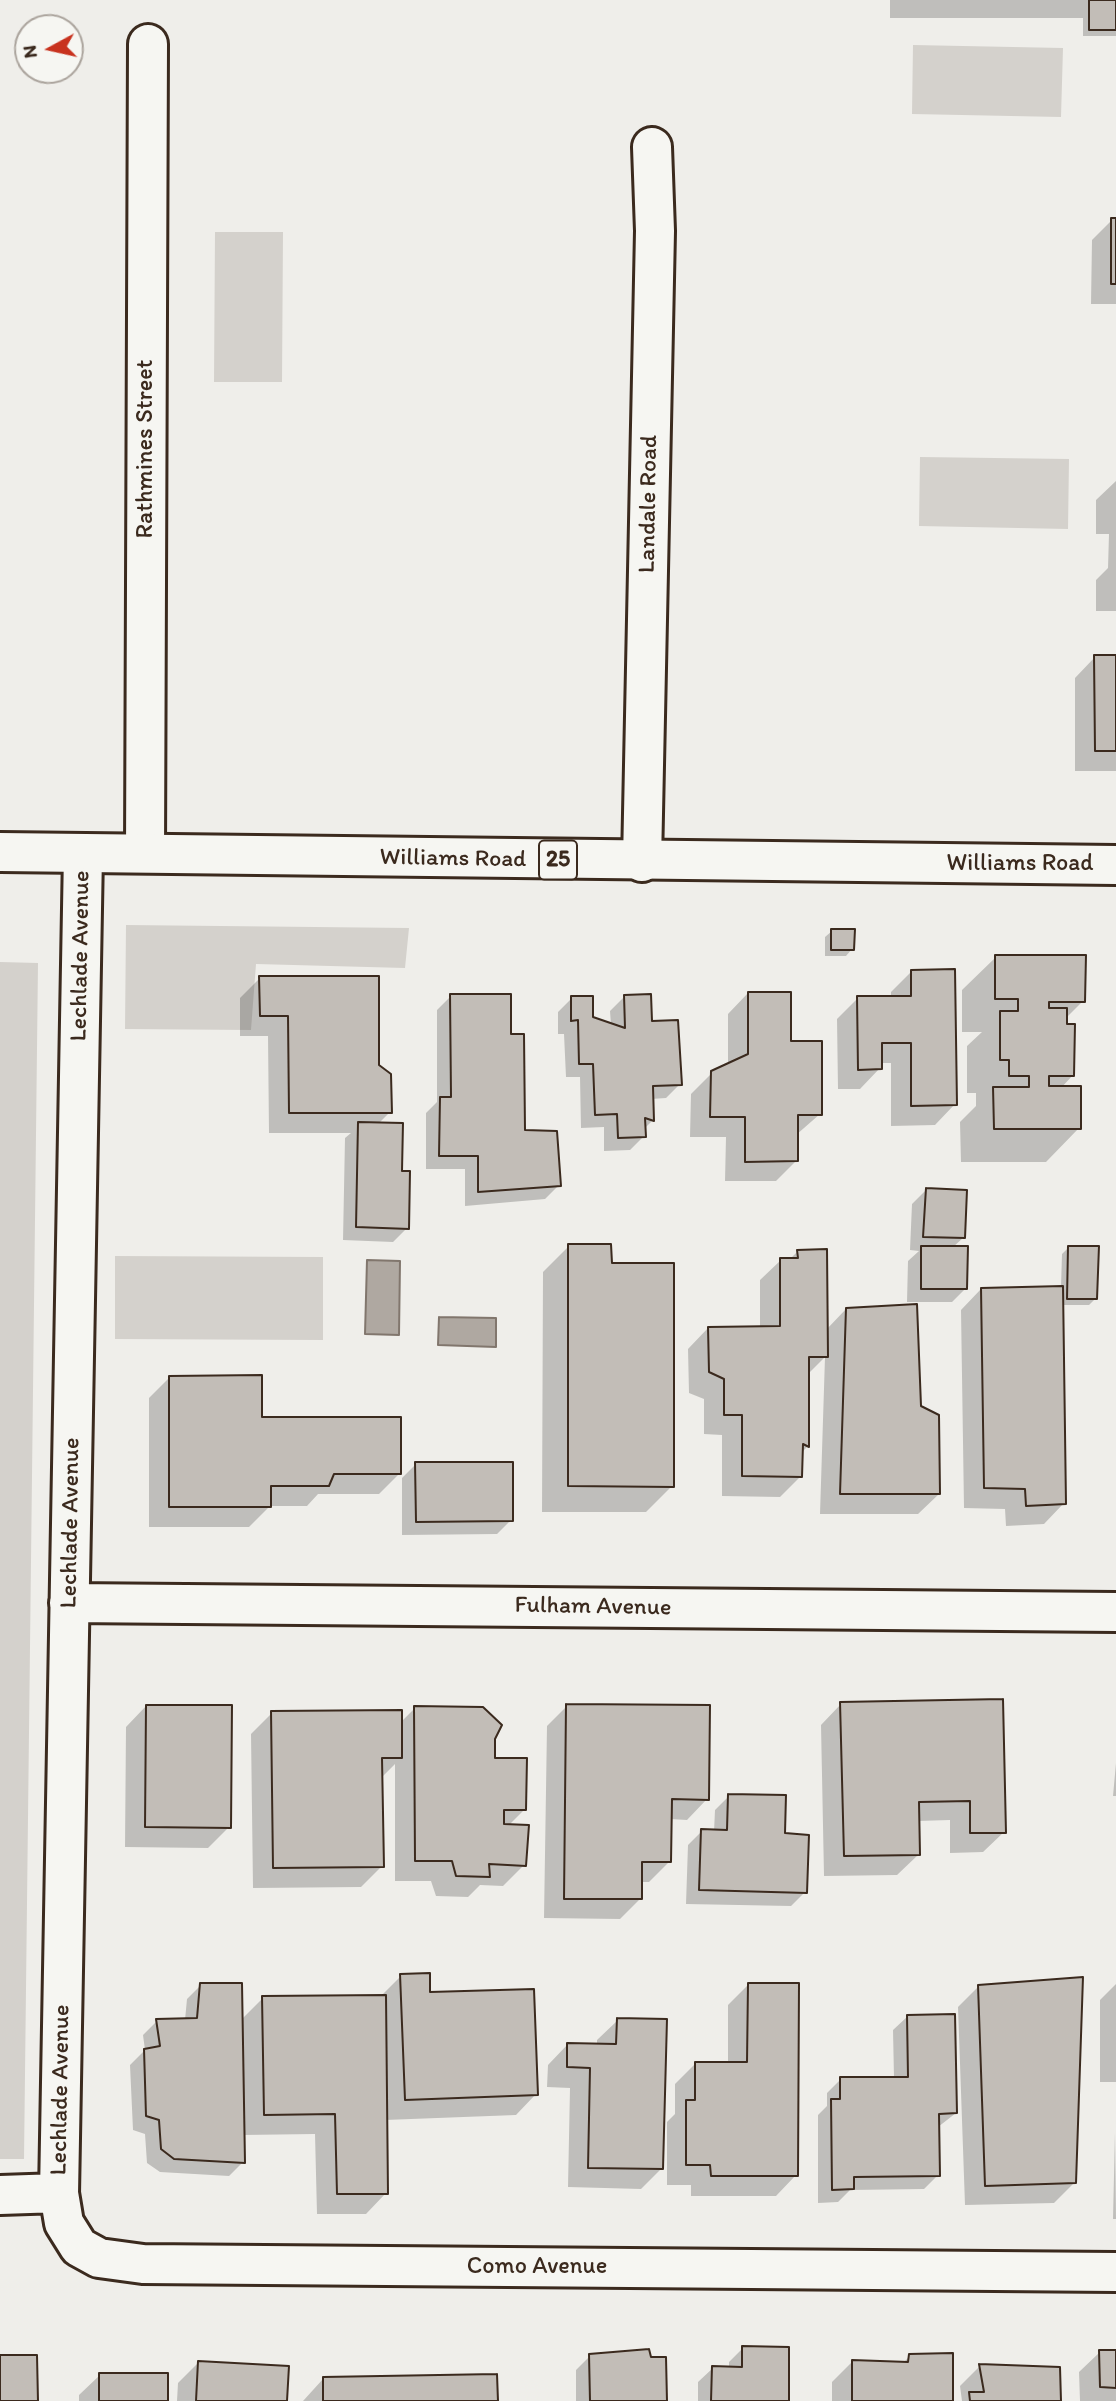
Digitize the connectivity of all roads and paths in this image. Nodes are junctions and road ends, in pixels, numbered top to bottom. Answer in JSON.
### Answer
{"nodes":[{"id":1,"x":148,"y":44,"type":"dead end"},
{"id":2,"x":652,"y":147,"type":"dead end"},
{"id":3,"x":0,"y":852,"type":"edge"},
{"id":4,"x":83,"y":853,"type":"junction"},
{"id":5,"x":145,"y":853,"type":"junction"},
{"id":6,"x":642,"y":862,"type":"junction"},
{"id":7,"x":1116,"y":865,"type":"edge"},
{"id":8,"x":69,"y":1603,"type":"junction"},
{"id":9,"x":1116,"y":1612,"type":"edge"},
{"id":10,"x":60,"y":2193,"type":"junction"},
{"id":11,"x":0,"y":2195,"type":"edge"},
{"id":12,"x":1116,"y":2272,"type":"edge"}],
"edges":[{"from":1,"to":5,"type":"street","name":"Rathmines Street"},
{"from":2,"to":6,"type":"street","name":"Landale Road"},
{"from":3,"to":4,"type":"street","name":"Williams Road","number":"25"},
{"from":4,"to":5,"type":"street","name":"Williams Road","number":"25"},
{"from":4,"to":8,"type":"street","name":"Lechlade Avenue"},
{"from":5,"to":6,"type":"street","name":"Williams Road","number":"25"},
{"from":6,"to":7,"type":"street","name":"Williams Road","number":"25"},
{"from":8,"to":9,"type":"street","name":"Fulham Avenue"},
{"from":8,"to":10,"type":"street","name":"Lechlade Avenue"},
{"from":10,"to":11,"type":"street"},
{"from":10,"to":12,"type":"street","name":"Como Avenue"}]}
